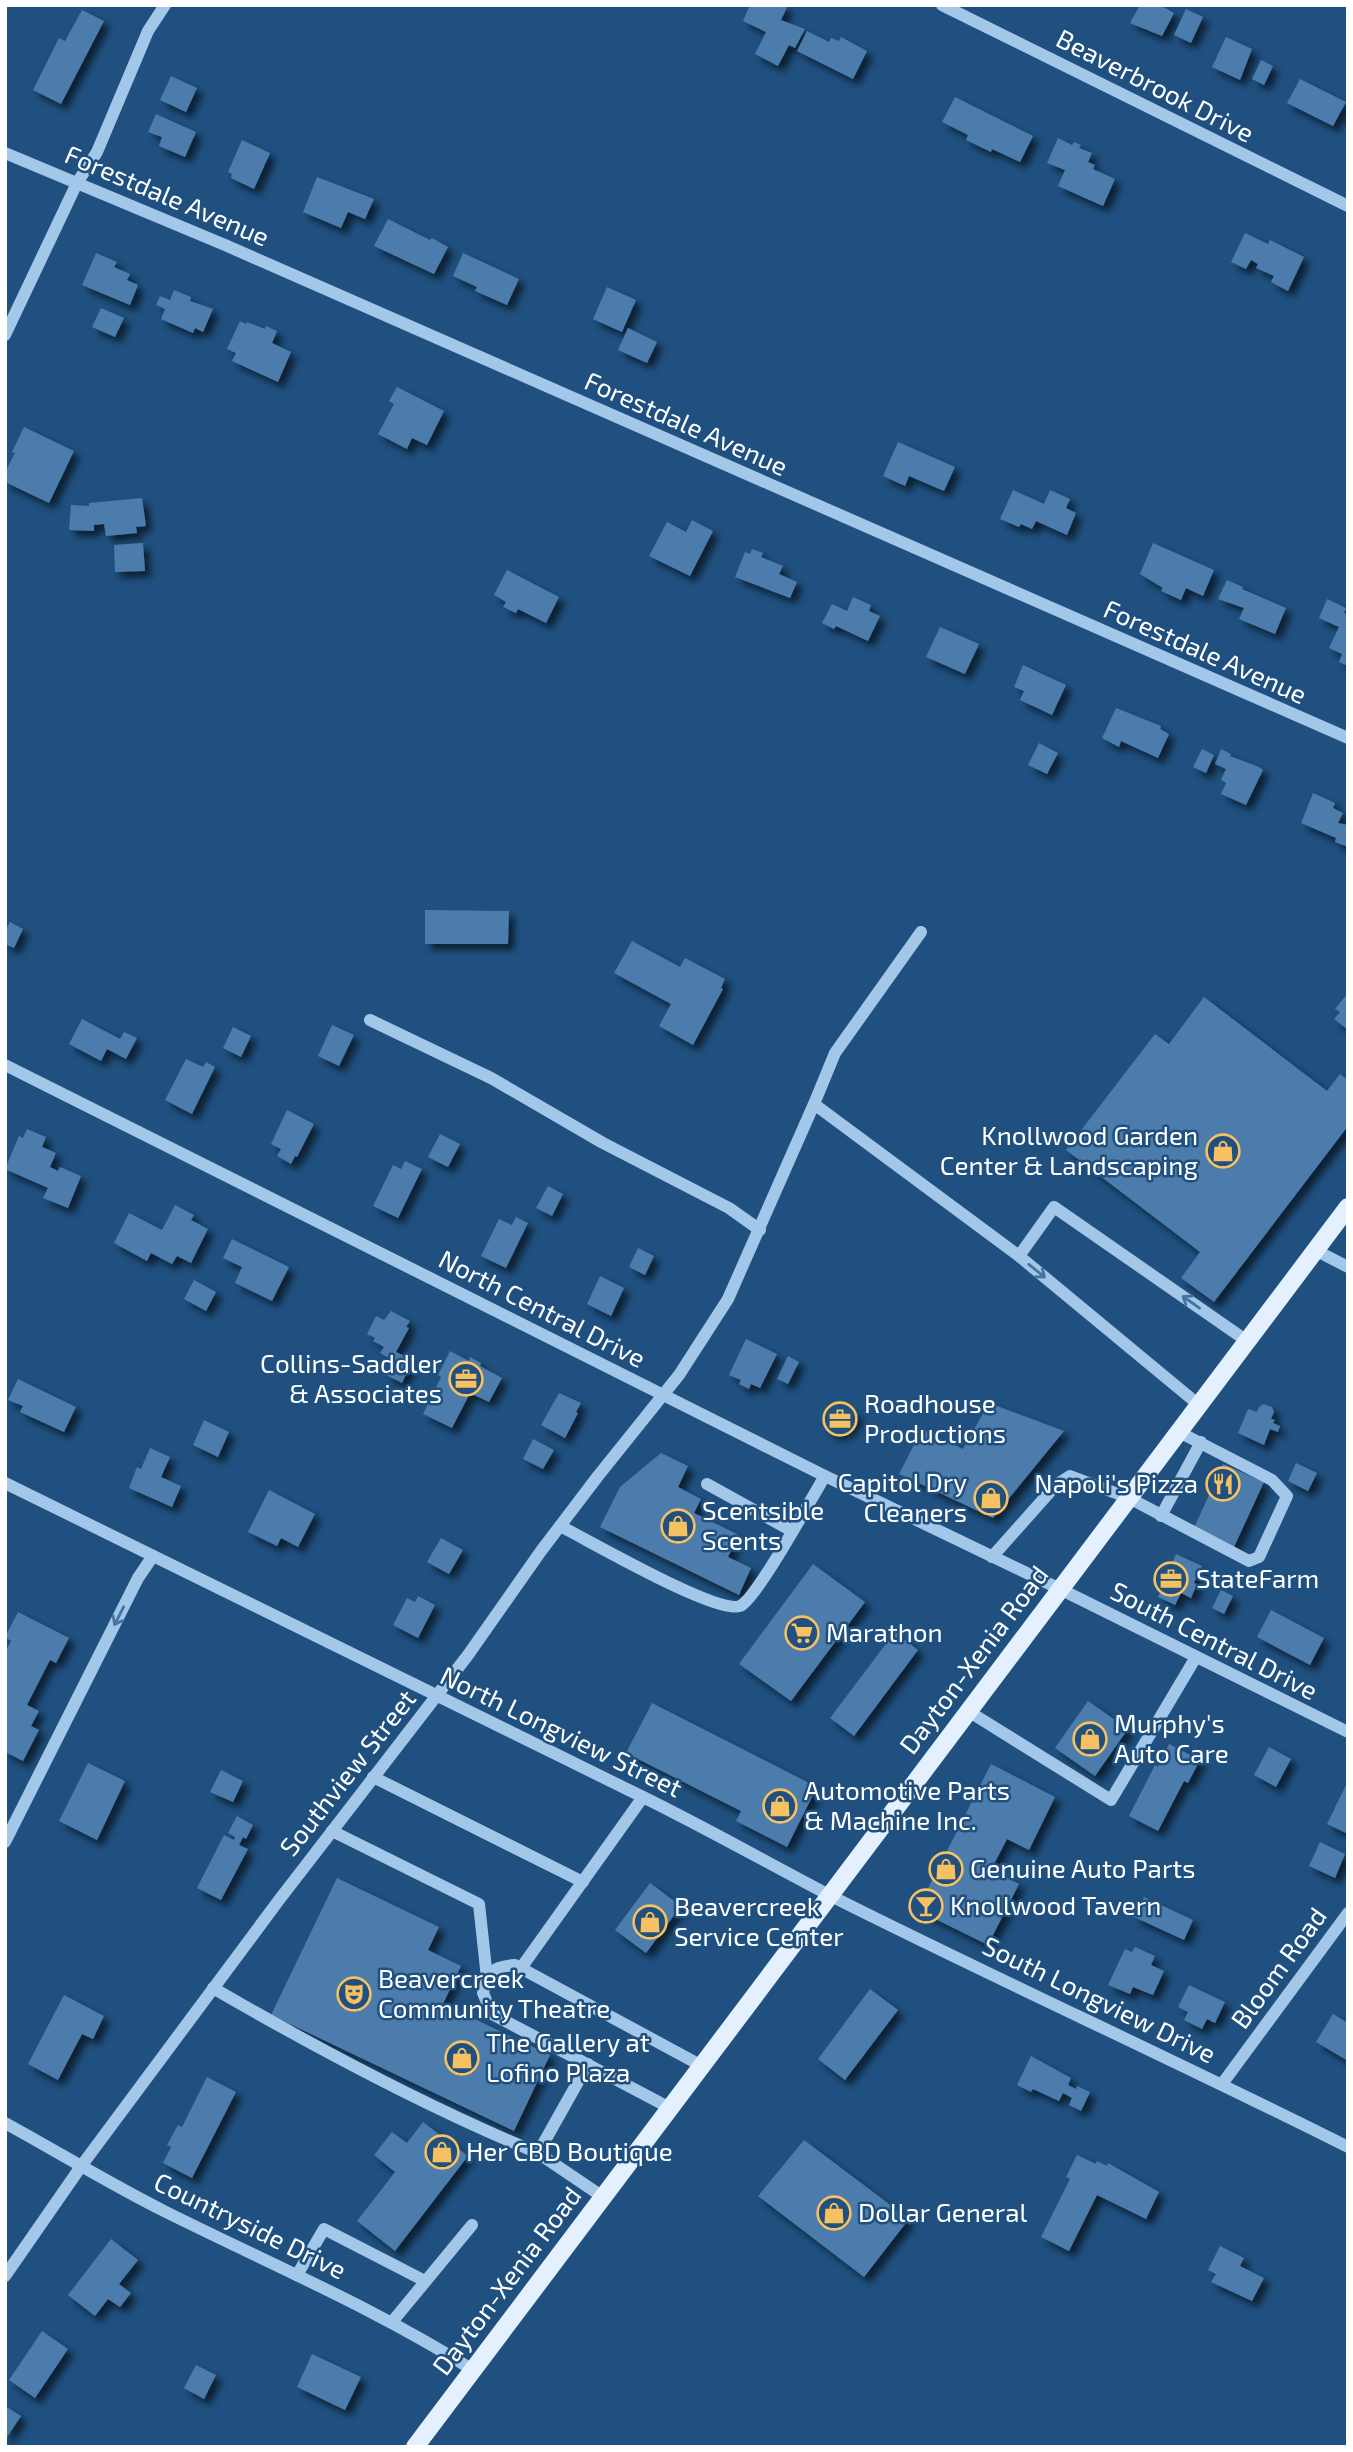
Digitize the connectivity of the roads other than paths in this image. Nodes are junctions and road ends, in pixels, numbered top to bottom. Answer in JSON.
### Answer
{"nodes":[{"id":1,"x":165,"y":5,"type":"edge"},
{"id":2,"x":942,"y":5,"type":"edge"},
{"id":3,"x":5,"y":153,"type":"edge"},
{"id":4,"x":77,"y":183,"type":"junction"},
{"id":5,"x":1348,"y":206,"type":"edge"},
{"id":6,"x":5,"y":335,"type":"edge"},
{"id":7,"x":1348,"y":738,"type":"edge"},
{"id":8,"x":921,"y":932,"type":"dead end"},
{"id":9,"x":370,"y":1020,"type":"dead end"},
{"id":10,"x":5,"y":1065,"type":"edge"},
{"id":11,"x":814,"y":1104,"type":"junction"},
{"id":12,"x":1348,"y":1207,"type":"edge"},
{"id":13,"x":760,"y":1230,"type":"junction"},
{"id":14,"x":1315,"y":1250,"type":"junction"},
{"id":15,"x":1019,"y":1256,"type":"junction"},
{"id":16,"x":1348,"y":1267,"type":"edge"},
{"id":17,"x":1247,"y":1341,"type":"junction"},
{"id":18,"x":662,"y":1395,"type":"junction"},
{"id":19,"x":1199,"y":1405,"type":"junction"},
{"id":20,"x":1179,"y":1432,"type":"junction"},
{"id":21,"x":1201,"y":1442,"type":"junction"},
{"id":22,"x":825,"y":1476,"type":"junction"},
{"id":23,"x":5,"y":1483,"type":"edge"},
{"id":24,"x":707,"y":1484,"type":"dead end"},
{"id":25,"x":1129,"y":1498,"type":"junction"},
{"id":26,"x":1161,"y":1516,"type":"junction"},
{"id":27,"x":560,"y":1526,"type":"junction"},
{"id":28,"x":792,"y":1531,"type":"junction"},
{"id":29,"x":153,"y":1556,"type":"junction"},
{"id":30,"x":992,"y":1557,"type":"junction"},
{"id":31,"x":1060,"y":1589,"type":"junction"},
{"id":32,"x":1196,"y":1657,"type":"junction"},
{"id":33,"x":436,"y":1696,"type":"junction"},
{"id":34,"x":968,"y":1712,"type":"junction"},
{"id":35,"x":1348,"y":1732,"type":"edge"},
{"id":36,"x":373,"y":1777,"type":"junction"},
{"id":37,"x":643,"y":1797,"type":"junction"},
{"id":38,"x":332,"y":1831,"type":"junction"},
{"id":39,"x":5,"y":1842,"type":"edge"},
{"id":40,"x":583,"y":1882,"type":"junction"},
{"id":41,"x":830,"y":1895,"type":"junction"},
{"id":42,"x":1348,"y":1913,"type":"edge"},
{"id":43,"x":521,"y":1968,"type":"junction"},
{"id":44,"x":487,"y":1978,"type":"junction"},
{"id":45,"x":213,"y":1988,"type":"junction"},
{"id":46,"x":588,"y":2064,"type":"junction"},
{"id":47,"x":702,"y":2066,"type":"junction"},
{"id":48,"x":1222,"y":2084,"type":"junction"},
{"id":49,"x":670,"y":2108,"type":"junction"},
{"id":50,"x":5,"y":2123,"type":"edge"},
{"id":51,"x":1348,"y":2147,"type":"edge"},
{"id":52,"x":538,"y":2153,"type":"junction"},
{"id":53,"x":82,"y":2165,"type":"junction"},
{"id":54,"x":603,"y":2197,"type":"junction"},
{"id":55,"x":472,"y":2225,"type":"dead end"},
{"id":56,"x":297,"y":2275,"type":"junction"},
{"id":57,"x":5,"y":2276,"type":"edge"},
{"id":58,"x":425,"y":2281,"type":"junction"},
{"id":59,"x":392,"y":2322,"type":"junction"},
{"id":60,"x":473,"y":2370,"type":"junction"},
{"id":61,"x":415,"y":2447,"type":"edge"}],
"edges":[{"from":1,"to":4,"type":"street"},
{"from":2,"to":5,"type":"street","name":"Beaverbrook Drive"},
{"from":3,"to":4,"type":"street","name":"Forestdale Avenue"},
{"from":4,"to":6,"type":"street"},
{"from":4,"to":7,"type":"street","name":"Forestdale Avenue"},
{"from":8,"to":11,"type":"street","name":"Southview Street"},
{"from":9,"to":13,"type":"street"},
{"from":10,"to":18,"type":"street","name":"North Central Drive"},
{"from":11,"to":13,"type":"street","name":"Southview Street"},
{"from":11,"to":15,"type":"street"},
{"from":12,"to":14,"type":"main road","name":"Dayton-Xenia Road"},
{"from":13,"to":18,"type":"street","name":"Southview Street"},
{"from":14,"to":16,"type":"street"},
{"from":14,"to":17,"type":"main road","name":"Dayton-Xenia Road"},
{"from":17,"to":15,"type":"street","one_way":true},
{"from":15,"to":19,"type":"street","one_way":true},
{"from":17,"to":19,"type":"main road","name":"Dayton-Xenia Road"},
{"from":18,"to":22,"type":"street","name":"North Central Drive"},
{"from":18,"to":27,"type":"street","name":"Southview Street"},
{"from":19,"to":20,"type":"main road","name":"Dayton-Xenia Road"},
{"from":20,"to":21,"type":"street"},
{"from":20,"to":25,"type":"main road","name":"Dayton-Xenia Road"},
{"from":21,"to":26,"type":"street"},
{"from":21,"to":26,"type":"street"},
{"from":22,"to":28,"type":"street"},
{"from":22,"to":30,"type":"street","name":"North Central Drive"},
{"from":23,"to":29,"type":"street","name":"North Longview Street"},
{"from":24,"to":28,"type":"street"},
{"from":25,"to":26,"type":"street"},
{"from":25,"to":30,"type":"street"},
{"from":25,"to":31,"type":"main road","name":"Dayton-Xenia Road"},
{"from":27,"to":28,"type":"street"},
{"from":27,"to":33,"type":"street","name":"Southview Street"},
{"from":29,"to":33,"type":"street","name":"North Longview Street"},
{"from":29,"to":39,"type":"street","one_way":true},
{"from":30,"to":31,"type":"street","name":"North Central Drive"},
{"from":31,"to":32,"type":"street","name":"South Central Drive"},
{"from":31,"to":34,"type":"main road","name":"Dayton-Xenia Road"},
{"from":32,"to":34,"type":"street"},
{"from":32,"to":35,"type":"street","name":"South Central Drive"},
{"from":33,"to":36,"type":"street","name":"Southview Street"},
{"from":33,"to":37,"type":"street","name":"North Longview Street"},
{"from":34,"to":41,"type":"main road","name":"Dayton-Xenia Road"},
{"from":36,"to":38,"type":"street","name":"Southview Street"},
{"from":36,"to":40,"type":"street"},
{"from":37,"to":40,"type":"street"},
{"from":37,"to":41,"type":"street","name":"North Longview Street"},
{"from":38,"to":44,"type":"street"},
{"from":38,"to":45,"type":"street","name":"Southview Street"},
{"from":40,"to":43,"type":"street"},
{"from":41,"to":47,"type":"main road","name":"Dayton-Xenia Road"},
{"from":41,"to":48,"type":"street","name":"South Longview Drive"},
{"from":42,"to":48,"type":"street","name":"Bloom Road"},
{"from":43,"to":44,"type":"street"},
{"from":43,"to":47,"type":"street"},
{"from":44,"to":46,"type":"street"},
{"from":45,"to":52,"type":"street"},
{"from":45,"to":53,"type":"street","name":"Southview Street"},
{"from":46,"to":49,"type":"street"},
{"from":46,"to":52,"type":"street"},
{"from":47,"to":49,"type":"main road","name":"Dayton-Xenia Road"},
{"from":48,"to":51,"type":"street","name":"South Longview Drive"},
{"from":49,"to":54,"type":"main road","name":"Dayton-Xenia Road"},
{"from":50,"to":53,"type":"street","name":"Countryside Drive"},
{"from":52,"to":54,"type":"street"},
{"from":53,"to":56,"type":"street","name":"Countryside Drive"},
{"from":53,"to":57,"type":"street","name":"Southview Street"},
{"from":54,"to":60,"type":"main road","name":"Dayton-Xenia Road"},
{"from":55,"to":58,"type":"street"},
{"from":56,"to":58,"type":"street"},
{"from":56,"to":59,"type":"street","name":"Countryside Drive"},
{"from":58,"to":59,"type":"street"},
{"from":59,"to":60,"type":"street","name":"Countryside Drive"},
{"from":60,"to":61,"type":"main road","name":"Dayton-Xenia Road"}]}
